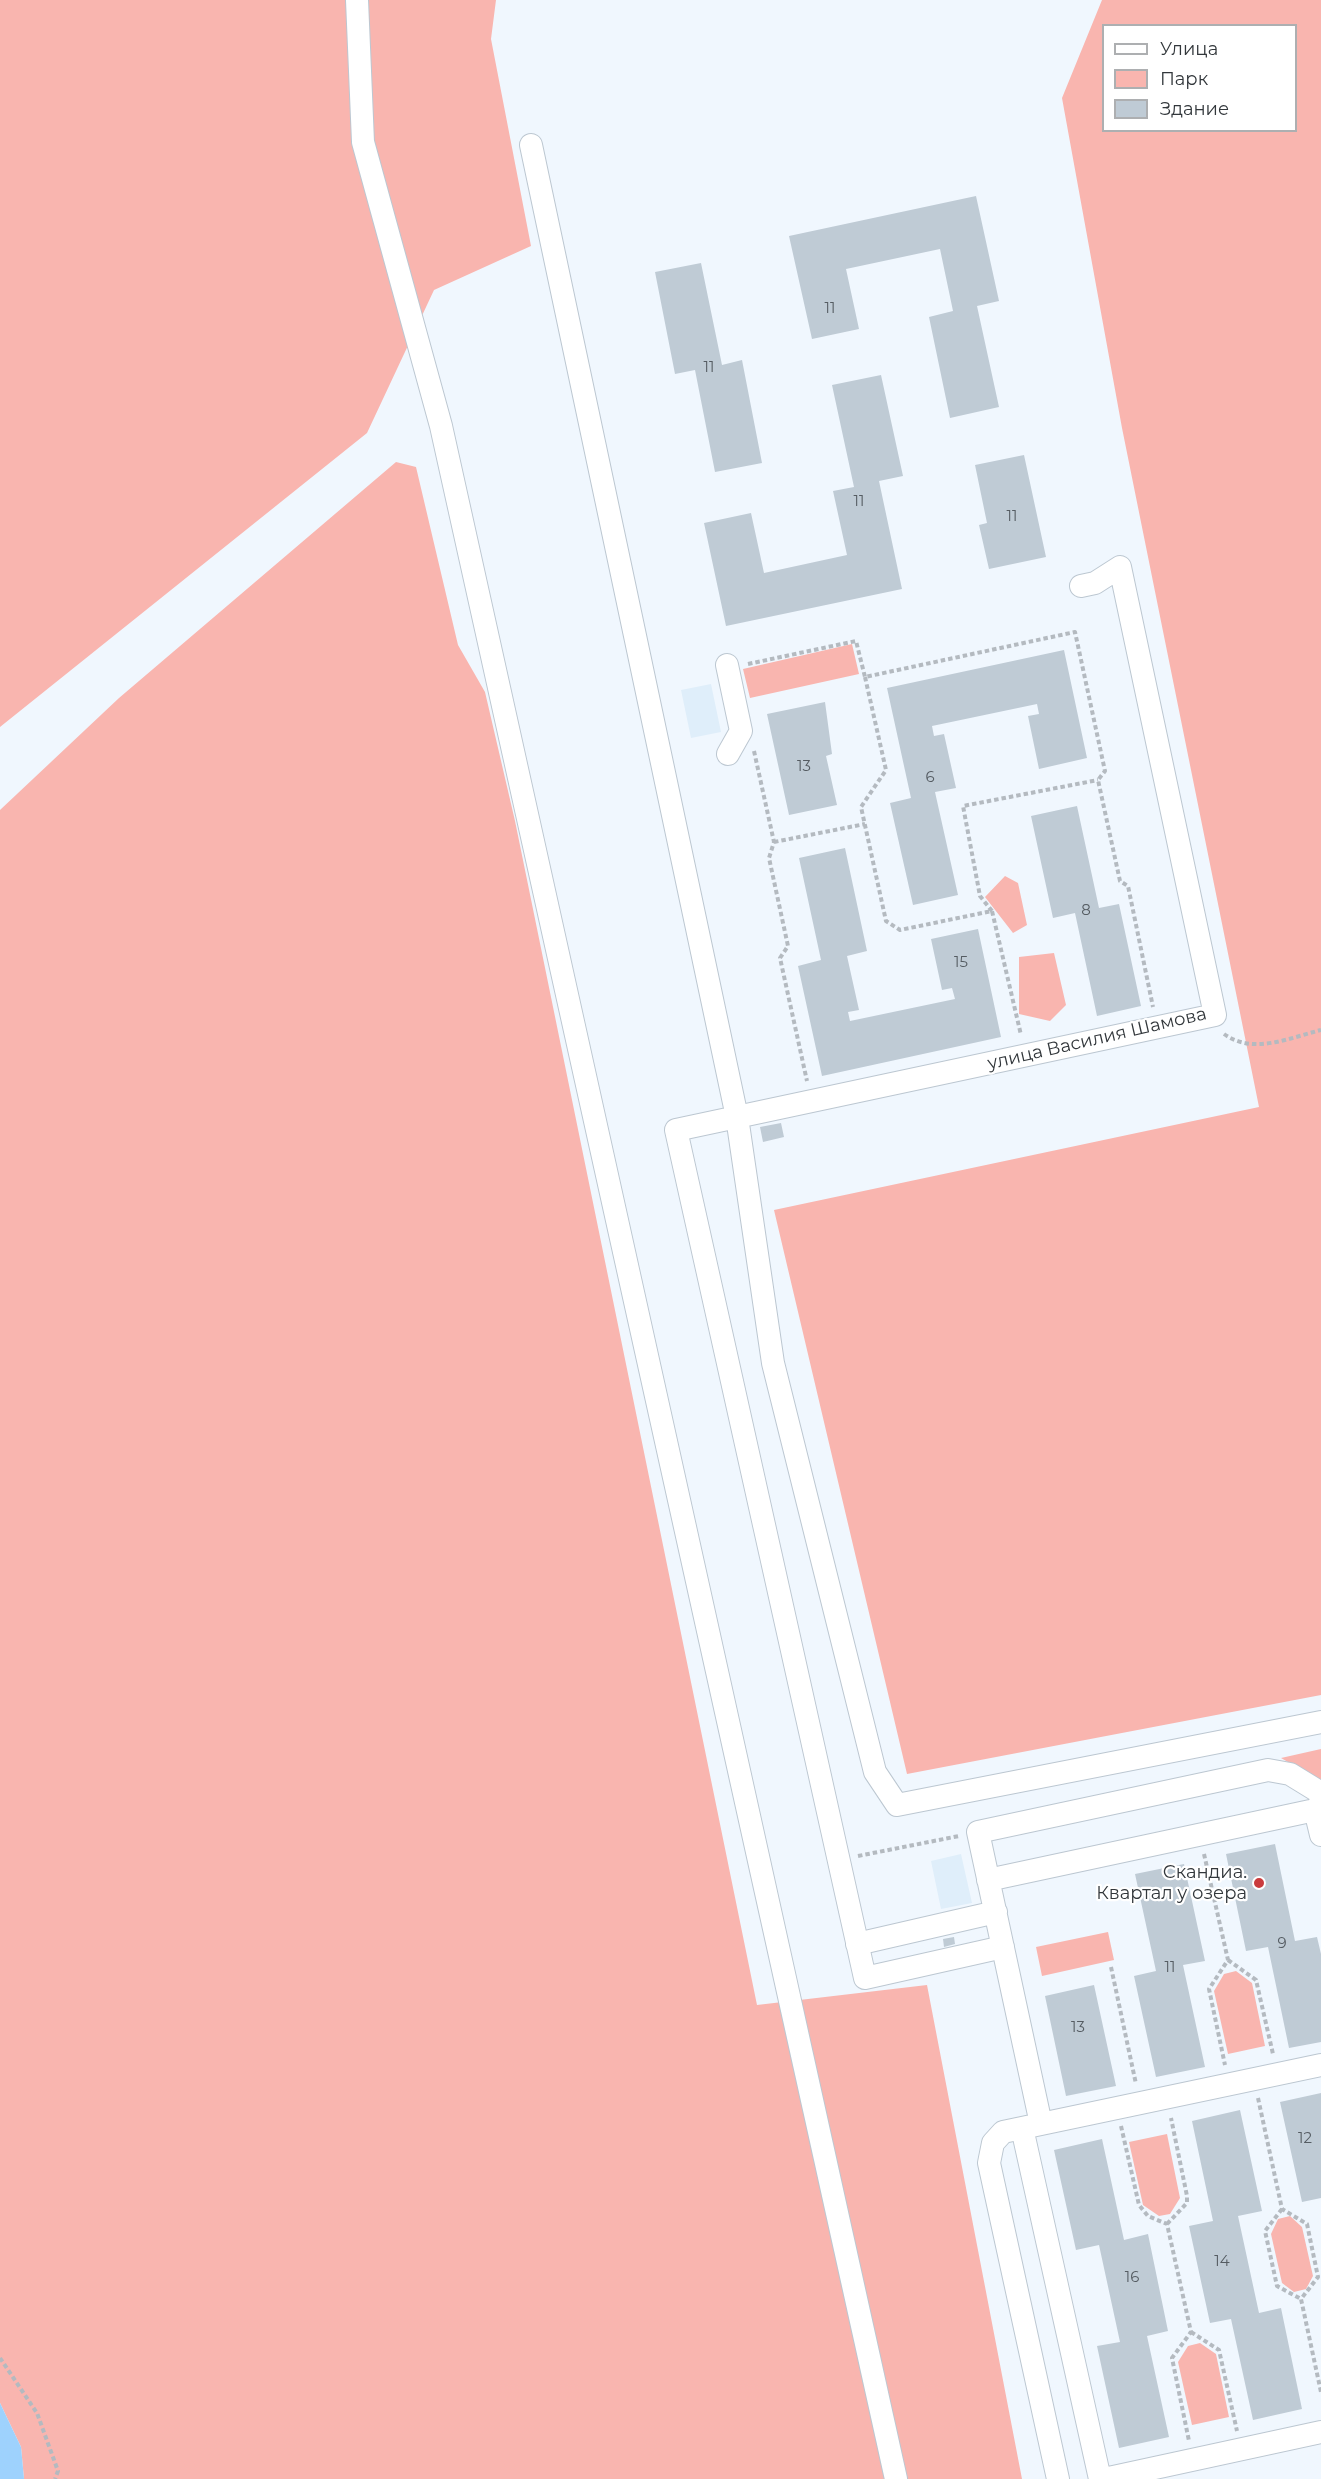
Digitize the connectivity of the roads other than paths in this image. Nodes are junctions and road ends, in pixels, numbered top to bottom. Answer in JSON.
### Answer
{"nodes":[{"id":1,"x":357,"y":0,"type":"edge"},
{"id":2,"x":531,"y":145,"type":"dead end"},
{"id":3,"x":1081,"y":586,"type":"dead end"},
{"id":4,"x":732,"y":666,"type":"road end"},
{"id":5,"x":728,"y":754,"type":"dead end"},
{"id":6,"x":737,"y":1117,"type":"junction"},
{"id":7,"x":1321,"y":1722,"type":"edge"},
{"id":8,"x":1319,"y":1802,"type":"edge"},
{"id":9,"x":1321,"y":1835,"type":"edge"},
{"id":10,"x":988,"y":1880,"type":"junction"},
{"id":11,"x":996,"y":1912,"type":"junction"},
{"id":12,"x":857,"y":1944,"type":"junction"},
{"id":13,"x":1003,"y":1947,"type":"junction"},
{"id":14,"x":1321,"y":2065,"type":"edge"},
{"id":15,"x":1031,"y":2126,"type":"junction"},
{"id":16,"x":1321,"y":2432,"type":"edge"},
{"id":17,"x":896,"y":2479,"type":"edge"},
{"id":18,"x":1058,"y":2479,"type":"edge"},
{"id":19,"x":1102,"y":2479,"type":"edge"}],
"edges":[{"from":1,"to":17,"type":"street"},
{"from":2,"to":6,"type":"street"},
{"from":3,"to":6,"type":"street","name":"улица Василия Шамова"},
{"from":4,"to":5,"type":"street"},
{"from":6,"to":7,"type":"street"},
{"from":6,"to":12,"type":"street","name":"улица Василия Шамова"},
{"from":8,"to":9,"type":"street"},
{"from":8,"to":10,"type":"street"},
{"from":8,"to":10,"type":"street"},
{"from":10,"to":11,"type":"street"},
{"from":11,"to":12,"type":"street"},
{"from":11,"to":13,"type":"street"},
{"from":12,"to":13,"type":"street"},
{"from":13,"to":15,"type":"street"},
{"from":14,"to":15,"type":"street"},
{"from":15,"to":18,"type":"street"},
{"from":15,"to":19,"type":"street"},
{"from":16,"to":19,"type":"street"}]}
